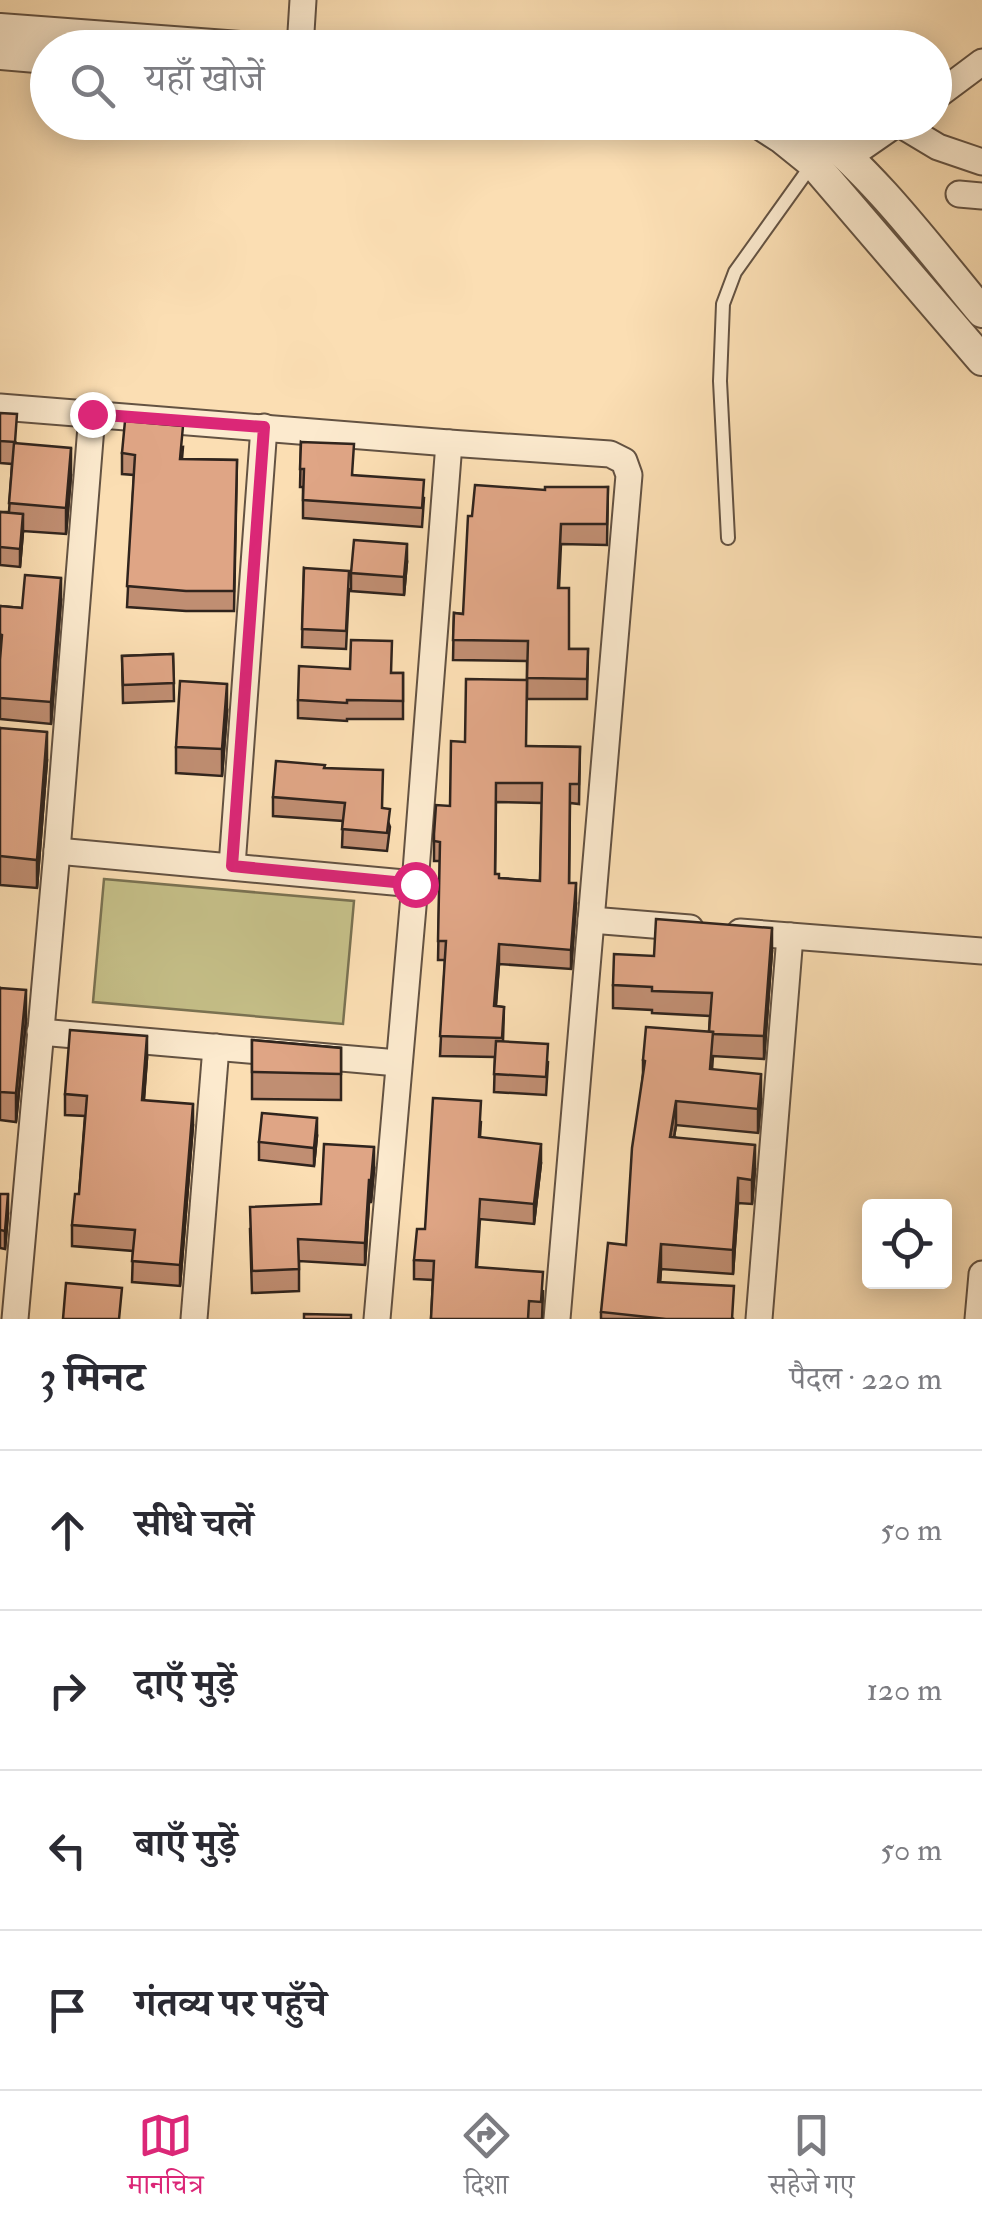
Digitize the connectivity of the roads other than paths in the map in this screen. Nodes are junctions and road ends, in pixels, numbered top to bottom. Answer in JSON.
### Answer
{"nodes":[{"id":1,"x":303,"y":0,"type":"edge"},
{"id":2,"x":0,"y":29,"type":"edge"},
{"id":3,"x":301,"y":30,"type":"edge"},
{"id":4,"x":30,"y":31,"type":"edge"},
{"id":5,"x":0,"y":54,"type":"edge"},
{"id":6,"x":30,"y":56,"type":"edge"},
{"id":7,"x":982,"y":62,"type":"edge"},
{"id":8,"x":952,"y":77,"type":"edge"},
{"id":9,"x":962,"y":79,"type":"junction"},
{"id":10,"x":952,"y":86,"type":"edge"},
{"id":11,"x":784,"y":140,"type":"edge"},
{"id":12,"x":829,"y":140,"type":"edge"},
{"id":13,"x":873,"y":140,"type":"edge"},
{"id":14,"x":926,"y":140,"type":"edge"},
{"id":15,"x":847,"y":158,"type":"junction"},
{"id":16,"x":982,"y":162,"type":"edge"},
{"id":17,"x":813,"y":163,"type":"junction"},
{"id":18,"x":982,"y":312,"type":"edge"},
{"id":19,"x":982,"y":360,"type":"edge"},
{"id":20,"x":0,"y":407,"type":"edge"},
{"id":21,"x":92,"y":414,"type":"junction"},
{"id":22,"x":264,"y":427,"type":"junction"},
{"id":23,"x":449,"y":444,"type":"junction"},
{"id":24,"x":728,"y":538,"type":"dead end"},
{"id":25,"x":57,"y":851,"type":"junction"},
{"id":26,"x":232,"y":866,"type":"junction"},
{"id":27,"x":415,"y":884,"type":"junction"},
{"id":28,"x":591,"y":920,"type":"junction"},
{"id":29,"x":790,"y":936,"type":"junction"},
{"id":30,"x":982,"y":951,"type":"edge"},
{"id":31,"x":40,"y":1032,"type":"junction"},
{"id":32,"x":216,"y":1047,"type":"junction"},
{"id":33,"x":398,"y":1063,"type":"junction"},
{"id":34,"x":982,"y":1274,"type":"edge"},
{"id":35,"x":16,"y":1319,"type":"edge"},
{"id":36,"x":194,"y":1319,"type":"edge"},
{"id":37,"x":377,"y":1319,"type":"edge"},
{"id":38,"x":558,"y":1319,"type":"edge"},
{"id":39,"x":759,"y":1319,"type":"edge"},
{"id":40,"x":978,"y":1319,"type":"edge"}],
"edges":[{"from":1,"to":3,"type":"street"},
{"from":2,"to":4,"type":"street"},
{"from":5,"to":6,"type":"street"},
{"from":7,"to":9,"type":"street"},
{"from":8,"to":9,"type":"street"},
{"from":9,"to":10,"type":"street"},
{"from":11,"to":17,"type":"street"},
{"from":12,"to":15,"type":"street"},
{"from":13,"to":15,"type":"street"},
{"from":14,"to":16,"type":"street"},
{"from":15,"to":18,"type":"street"},
{"from":17,"to":19,"type":"street"},
{"from":17,"to":24,"type":"lane"},
{"from":20,"to":21,"type":"street"},
{"from":21,"to":22,"type":"street"},
{"from":21,"to":25,"type":"street"},
{"from":22,"to":23,"type":"street"},
{"from":22,"to":26,"type":"street"},
{"from":23,"to":27,"type":"street"},
{"from":23,"to":28,"type":"street"},
{"from":25,"to":26,"type":"street"},
{"from":25,"to":31,"type":"street"},
{"from":26,"to":27,"type":"street"},
{"from":27,"to":33,"type":"street"},
{"from":28,"to":29,"type":"street"},
{"from":28,"to":38,"type":"street"},
{"from":29,"to":30,"type":"street"},
{"from":29,"to":39,"type":"street"},
{"from":31,"to":32,"type":"street"},
{"from":31,"to":35,"type":"street"},
{"from":32,"to":33,"type":"street"},
{"from":32,"to":36,"type":"street"},
{"from":33,"to":37,"type":"street"},
{"from":34,"to":40,"type":"street"}]}
